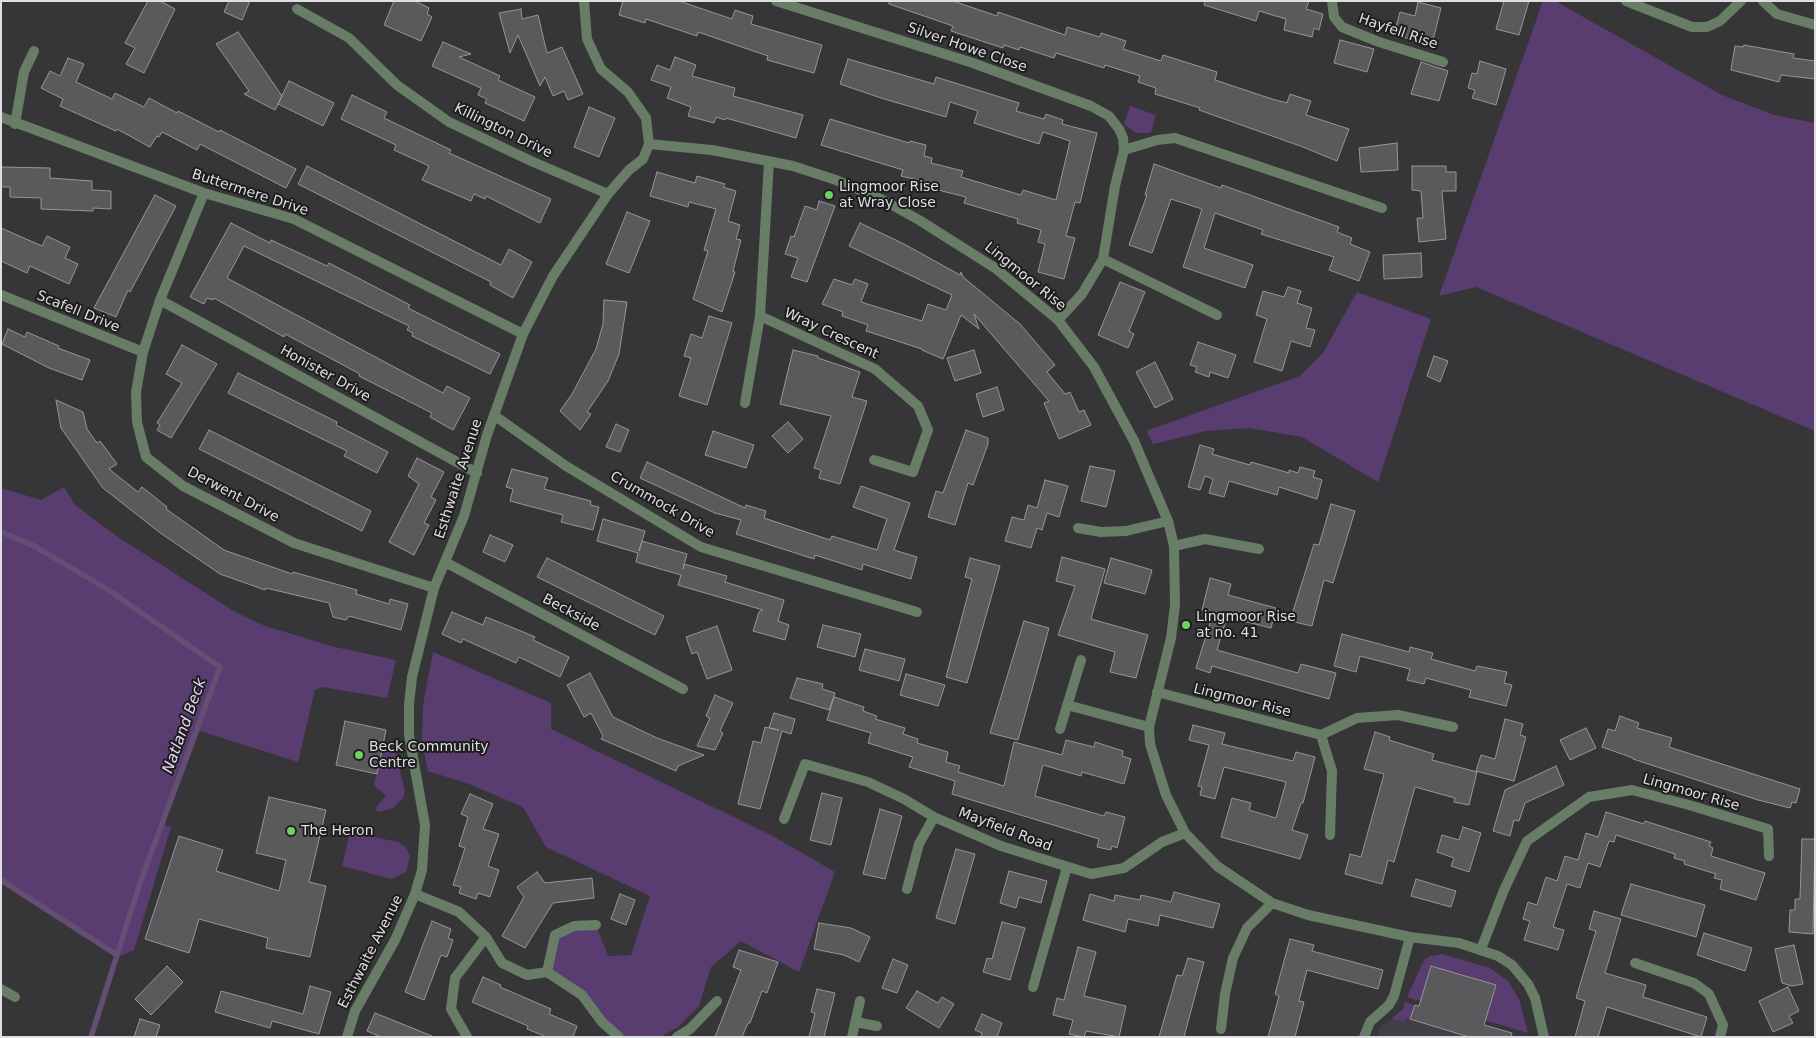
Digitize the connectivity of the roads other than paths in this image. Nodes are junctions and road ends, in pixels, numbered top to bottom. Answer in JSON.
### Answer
{"nodes":[{"id":1,"x":584,"y":1,"type":"edge"},
{"id":2,"x":776,"y":1,"type":"edge"},
{"id":3,"x":1332,"y":1,"type":"edge"},
{"id":4,"x":1626,"y":1,"type":"edge"},
{"id":5,"x":1741,"y":1,"type":"edge"},
{"id":6,"x":1763,"y":1,"type":"edge"},
{"id":7,"x":297,"y":10,"type":"dead end"},
{"id":8,"x":1815,"y":26,"type":"edge"},
{"id":9,"x":34,"y":51,"type":"dead end"},
{"id":10,"x":1443,"y":62,"type":"dead end"},
{"id":11,"x":1,"y":117,"type":"edge"},
{"id":12,"x":15,"y":124,"type":"junction"},
{"id":13,"x":649,"y":144,"type":"junction"},
{"id":14,"x":1124,"y":150,"type":"junction"},
{"id":15,"x":770,"y":161,"type":"junction"},
{"id":16,"x":204,"y":193,"type":"junction"},
{"id":17,"x":608,"y":194,"type":"junction"},
{"id":18,"x":1382,"y":208,"type":"dead end"},
{"id":19,"x":1103,"y":259,"type":"junction"},
{"id":20,"x":2,"y":297,"type":"edge"},
{"id":21,"x":160,"y":300,"type":"junction"},
{"id":22,"x":1217,"y":315,"type":"dead end"},
{"id":23,"x":760,"y":316,"type":"junction"},
{"id":24,"x":1058,"y":320,"type":"junction"},
{"id":25,"x":523,"y":334,"type":"junction"},
{"id":26,"x":143,"y":352,"type":"junction"},
{"id":27,"x":746,"y":403,"type":"dead end"},
{"id":28,"x":494,"y":416,"type":"junction"},
{"id":29,"x":874,"y":460,"type":"dead end"},
{"id":30,"x":477,"y":473,"type":"junction"},
{"id":31,"x":1168,"y":521,"type":"junction"},
{"id":32,"x":1078,"y":528,"type":"dead end"},
{"id":33,"x":1174,"y":546,"type":"junction"},
{"id":34,"x":1259,"y":549,"type":"dead end"},
{"id":35,"x":445,"y":562,"type":"junction"},
{"id":36,"x":434,"y":588,"type":"junction"},
{"id":37,"x":917,"y":612,"type":"dead end"},
{"id":38,"x":1081,"y":660,"type":"dead end"},
{"id":39,"x":683,"y":689,"type":"dead end"},
{"id":40,"x":1156,"y":692,"type":"junction"},
{"id":41,"x":1068,"y":705,"type":"junction"},
{"id":42,"x":1149,"y":726,"type":"junction"},
{"id":43,"x":1453,"y":726,"type":"dead end"},
{"id":44,"x":1060,"y":730,"type":"dead end"},
{"id":45,"x":1322,"y":735,"type":"junction"},
{"id":46,"x":934,"y":817,"type":"junction"},
{"id":47,"x":784,"y":819,"type":"dead end"},
{"id":48,"x":1185,"y":833,"type":"junction"},
{"id":49,"x":1330,"y":835,"type":"dead end"},
{"id":50,"x":1769,"y":856,"type":"dead end"},
{"id":51,"x":1067,"y":867,"type":"junction"},
{"id":52,"x":907,"y":889,"type":"dead end"},
{"id":53,"x":415,"y":894,"type":"junction"},
{"id":54,"x":1272,"y":903,"type":"junction"},
{"id":55,"x":596,"y":925,"type":"dead end"},
{"id":56,"x":486,"y":937,"type":"junction"},
{"id":57,"x":1410,"y":937,"type":"junction"},
{"id":58,"x":1480,"y":949,"type":"junction"},
{"id":59,"x":1635,"y":963,"type":"dead end"},
{"id":60,"x":548,"y":972,"type":"junction"},
{"id":61,"x":1033,"y":987,"type":"dead end"},
{"id":62,"x":1,"y":989,"type":"edge"},
{"id":63,"x":16,"y":997,"type":"dead end"},
{"id":64,"x":717,"y":1001,"type":"dead end"},
{"id":65,"x":860,"y":1001,"type":"dead end"},
{"id":66,"x":855,"y":1022,"type":"junction"},
{"id":67,"x":877,"y":1026,"type":"dead end"},
{"id":68,"x":1221,"y":1029,"type":"dead end"},
{"id":69,"x":347,"y":1037,"type":"edge"},
{"id":70,"x":467,"y":1037,"type":"edge"},
{"id":71,"x":619,"y":1037,"type":"edge"},
{"id":72,"x":677,"y":1037,"type":"edge"},
{"id":73,"x":852,"y":1037,"type":"edge"},
{"id":74,"x":1364,"y":1037,"type":"edge"},
{"id":75,"x":1544,"y":1037,"type":"edge"},
{"id":76,"x":1720,"y":1037,"type":"edge"}],
"edges":[{"from":1,"to":13,"type":"street"},
{"from":2,"to":14,"type":"street","name":"Silver Howe Close"},
{"from":3,"to":10,"type":"street","name":"Hayfell Rise"},
{"from":4,"to":5,"type":"street"},
{"from":6,"to":8,"type":"street"},
{"from":7,"to":17,"type":"street","name":"Killington Drive"},
{"from":9,"to":12,"type":"street"},
{"from":11,"to":12,"type":"street","name":"Buttermere Drive"},
{"from":12,"to":16,"type":"street","name":"Buttermere Drive"},
{"from":13,"to":15,"type":"street","name":"Lingmoor Rise"},
{"from":13,"to":17,"type":"street","name":"Esthwaite Avenue"},
{"from":14,"to":18,"type":"street"},
{"from":14,"to":19,"type":"street"},
{"from":15,"to":23,"type":"street"},
{"from":15,"to":24,"type":"street","name":"Lingmoor Rise"},
{"from":16,"to":21,"type":"street","name":"Derwent Drive"},
{"from":16,"to":25,"type":"street","name":"Buttermere Drive"},
{"from":17,"to":25,"type":"street","name":"Esthwaite Avenue"},
{"from":19,"to":22,"type":"street"},
{"from":19,"to":24,"type":"street"},
{"from":20,"to":26,"type":"street","name":"Scafell Drive"},
{"from":21,"to":26,"type":"street","name":"Derwent Drive"},
{"from":21,"to":30,"type":"street","name":"Honister Drive"},
{"from":23,"to":27,"type":"street"},
{"from":23,"to":29,"type":"street","name":"Wray Crescent"},
{"from":24,"to":31,"type":"street","name":"Lingmoor Rise"},
{"from":25,"to":28,"type":"street","name":"Esthwaite Avenue"},
{"from":26,"to":36,"type":"street","name":"Derwent Drive"},
{"from":28,"to":30,"type":"street","name":"Esthwaite Avenue"},
{"from":28,"to":37,"type":"street","name":"Crummock Drive"},
{"from":30,"to":35,"type":"street","name":"Esthwaite Avenue"},
{"from":31,"to":32,"type":"street"},
{"from":31,"to":33,"type":"street","name":"Lingmoor Rise"},
{"from":33,"to":34,"type":"street"},
{"from":33,"to":40,"type":"street","name":"Lingmoor Rise"},
{"from":35,"to":36,"type":"street","name":"Esthwaite Avenue"},
{"from":35,"to":39,"type":"street","name":"Beckside"},
{"from":36,"to":53,"type":"street","name":"Esthwaite Avenue"},
{"from":38,"to":41,"type":"street"},
{"from":40,"to":42,"type":"street","name":"Lingmoor Rise"},
{"from":40,"to":45,"type":"street","name":"Lingmoor Rise"},
{"from":41,"to":42,"type":"street"},
{"from":41,"to":44,"type":"street"},
{"from":42,"to":48,"type":"street","name":"Lingmoor Rise"},
{"from":43,"to":45,"type":"street"},
{"from":45,"to":49,"type":"street"},
{"from":46,"to":47,"type":"street","name":"Mayfield Road"},
{"from":46,"to":51,"type":"street","name":"Mayfield Road"},
{"from":46,"to":52,"type":"street"},
{"from":48,"to":51,"type":"street","name":"Mayfield Road"},
{"from":48,"to":54,"type":"street","name":"Lingmoor Rise"},
{"from":50,"to":58,"type":"street","name":"Lingmoor Rise"},
{"from":51,"to":61,"type":"street"},
{"from":53,"to":56,"type":"street"},
{"from":53,"to":69,"type":"street","name":"Esthwaite Avenue"},
{"from":54,"to":57,"type":"street","name":"Lingmoor Rise"},
{"from":54,"to":68,"type":"street"},
{"from":55,"to":60,"type":"street"},
{"from":56,"to":60,"type":"street"},
{"from":56,"to":70,"type":"street"},
{"from":57,"to":58,"type":"street","name":"Lingmoor Rise"},
{"from":57,"to":74,"type":"street"},
{"from":58,"to":75,"type":"street","name":"Lingmoor Rise"},
{"from":59,"to":76,"type":"street"},
{"from":60,"to":71,"type":"street"},
{"from":62,"to":63,"type":"street"},
{"from":64,"to":72,"type":"street"},
{"from":65,"to":66,"type":"street"},
{"from":66,"to":67,"type":"street"},
{"from":66,"to":73,"type":"street"}]}
